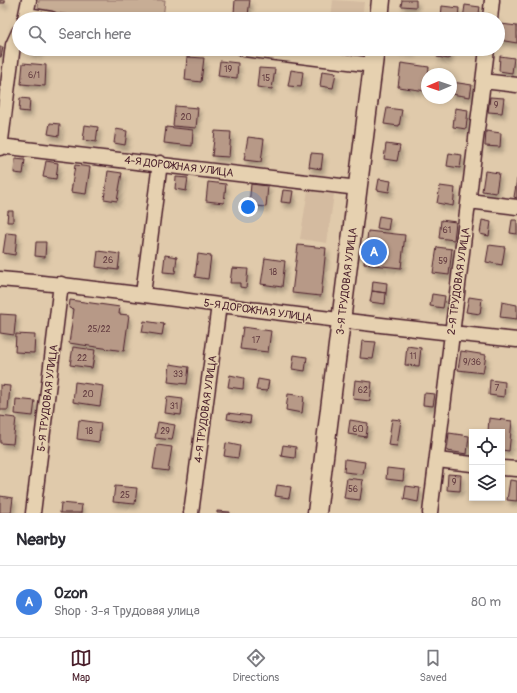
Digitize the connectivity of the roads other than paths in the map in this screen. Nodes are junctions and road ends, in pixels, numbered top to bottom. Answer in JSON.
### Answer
{"nodes":[{"id":1,"x":29,"y":0,"type":"edge"},
{"id":2,"x":381,"y":0,"type":"edge"},
{"id":3,"x":492,"y":0,"type":"edge"},
{"id":4,"x":27,"y":12,"type":"edge"},
{"id":5,"x":380,"y":12,"type":"edge"},
{"id":6,"x":491,"y":12,"type":"edge"},
{"id":7,"x":12,"y":45,"type":"edge"},
{"id":8,"x":358,"y":56,"type":"edge"},
{"id":9,"x":486,"y":56,"type":"edge"},
{"id":10,"x":374,"y":57,"type":"edge"},
{"id":11,"x":483,"y":81,"type":"junction"},
{"id":12,"x":517,"y":85,"type":"edge"},
{"id":13,"x":0,"y":147,"type":"edge"},
{"id":14,"x":160,"y":163,"type":"junction"},
{"id":15,"x":358,"y":188,"type":"junction"},
{"id":16,"x":469,"y":201,"type":"junction"},
{"id":17,"x":517,"y":207,"type":"edge"},
{"id":18,"x":0,"y":279,"type":"edge"},
{"id":19,"x":61,"y":284,"type":"junction"},
{"id":20,"x":143,"y":294,"type":"junction"},
{"id":21,"x":219,"y":305,"type":"junction"},
{"id":22,"x":341,"y":320,"type":"junction"},
{"id":23,"x":451,"y":333,"type":"junction"},
{"id":24,"x":517,"y":340,"type":"edge"},
{"id":25,"x":437,"y":460,"type":"junction"},
{"id":26,"x":469,"y":464,"type":"edge"},
{"id":27,"x":505,"y":468,"type":"edge"},
{"id":28,"x":517,"y":470,"type":"edge"},
{"id":29,"x":33,"y":513,"type":"edge"},
{"id":30,"x":191,"y":513,"type":"edge"},
{"id":31,"x":317,"y":513,"type":"edge"},
{"id":32,"x":430,"y":513,"type":"edge"}],
"edges":[{"from":1,"to":4,"type":"street"},
{"from":2,"to":5,"type":"street"},
{"from":3,"to":6,"type":"street"},
{"from":7,"to":13,"type":"street"},
{"from":8,"to":10,"type":"street"},
{"from":9,"to":11,"type":"street","name":"2-Я ТРУДОВАЯ УЛИЦА"},
{"from":10,"to":15,"type":"street","name":"3-Я ТРУДОВАЯ УЛИЦА"},
{"from":11,"to":12,"type":"street"},
{"from":11,"to":16,"type":"street","name":"2-Я ТРУДОВАЯ УЛИЦА"},
{"from":13,"to":14,"type":"street","name":"4-Я ДОРОЖНАЯ УЛИЦА"},
{"from":14,"to":15,"type":"street","name":"4-Я ДОРОЖНАЯ УЛИЦА"},
{"from":14,"to":20,"type":"street"},
{"from":15,"to":22,"type":"street","name":"3-Я ТРУДОВАЯ УЛИЦА"},
{"from":16,"to":17,"type":"street"},
{"from":16,"to":23,"type":"street","name":"2-Я ТРУДОВАЯ УЛИЦА"},
{"from":18,"to":19,"type":"street","name":"5-Я ДОРОЖНАЯ УЛИЦА"},
{"from":19,"to":20,"type":"street","name":"5-Я ДОРОЖНАЯ УЛИЦА"},
{"from":19,"to":29,"type":"street","name":"5-Я ТРУДОВАЯ УЛИЦА"},
{"from":20,"to":21,"type":"street","name":"5-Я ДОРОЖНАЯ УЛИЦА"},
{"from":21,"to":22,"type":"street","name":"5-Я ДОРОЖНАЯ УЛИЦА"},
{"from":21,"to":30,"type":"street","name":"4-Я ТРУДОВАЯ УЛИЦА"},
{"from":22,"to":23,"type":"street","name":"5-Я ДОРОЖНАЯ УЛИЦА"},
{"from":22,"to":31,"type":"street","name":"3-Я ТРУДОВАЯ УЛИЦА"},
{"from":23,"to":24,"type":"street","name":"5-Я ДОРОЖНАЯ УЛИЦА"},
{"from":23,"to":25,"type":"street","name":"2-Я ТРУДОВАЯ УЛИЦА"},
{"from":25,"to":26,"type":"street"},
{"from":25,"to":32,"type":"street","name":"2-Я ТРУДОВАЯ УЛИЦА"},
{"from":27,"to":28,"type":"street"}]}
